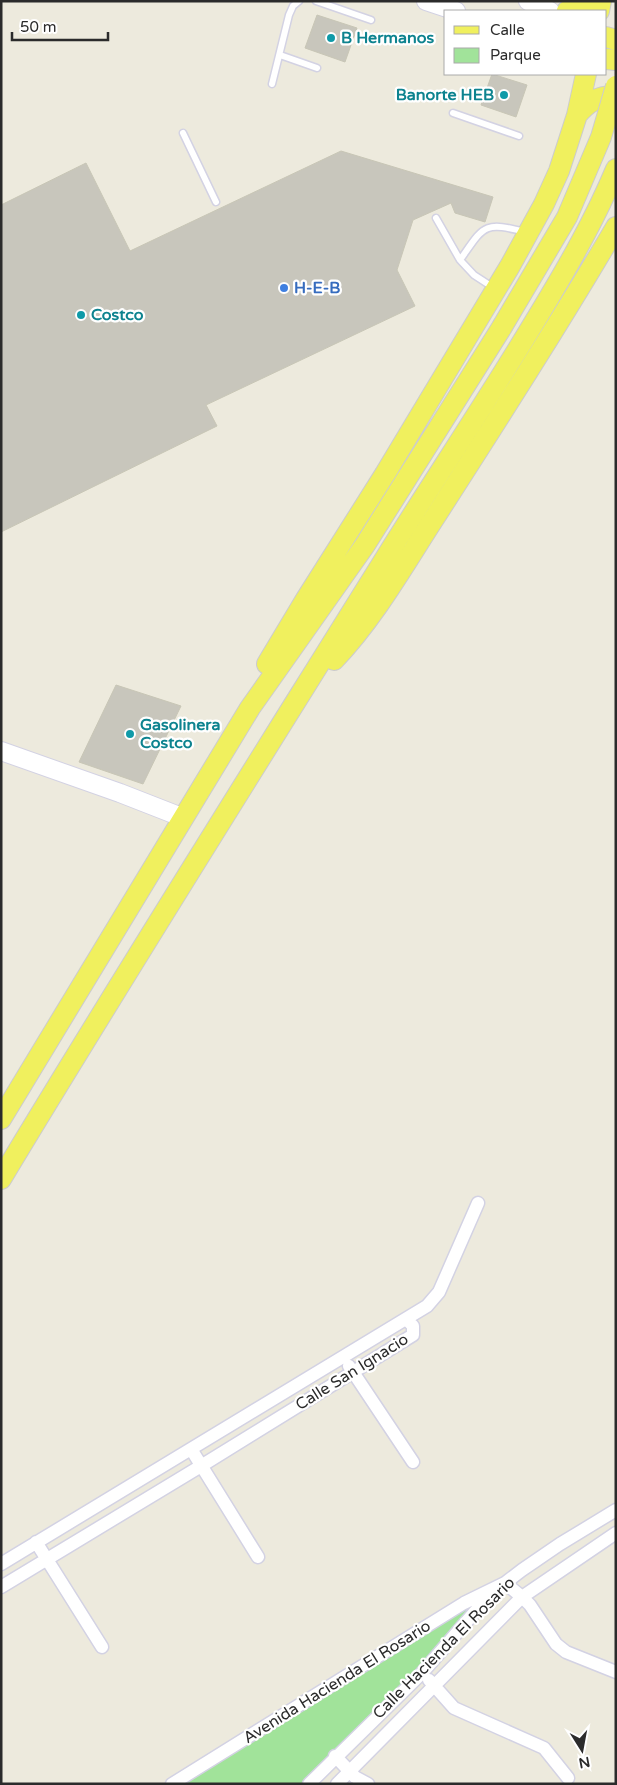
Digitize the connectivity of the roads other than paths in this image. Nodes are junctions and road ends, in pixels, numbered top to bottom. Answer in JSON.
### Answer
{"nodes":[{"id":1,"x":299,"y":1,"type":"edge"},
{"id":2,"x":316,"y":1,"type":"edge"},
{"id":3,"x":426,"y":1,"type":"edge"},
{"id":4,"x":528,"y":1,"type":"edge"},
{"id":5,"x":588,"y":1,"type":"edge"},
{"id":6,"x":453,"y":10,"type":"edge"},
{"id":7,"x":548,"y":10,"type":"edge"},
{"id":8,"x":569,"y":10,"type":"edge"},
{"id":9,"x":371,"y":20,"type":"dead end"},
{"id":10,"x":280,"y":55,"type":"junction"},
{"id":11,"x":317,"y":68,"type":"dead end"},
{"id":12,"x":582,"y":78,"type":"edge"},
{"id":13,"x":272,"y":84,"type":"dead end"},
{"id":14,"x":616,"y":86,"type":"edge"},
{"id":15,"x":616,"y":96,"type":"edge"},
{"id":16,"x":454,"y":113,"type":"dead end"},
{"id":17,"x":577,"y":115,"type":"junction"},
{"id":18,"x":183,"y":133,"type":"dead end"},
{"id":19,"x":519,"y":136,"type":"dead end"},
{"id":20,"x":616,"y":169,"type":"edge"},
{"id":21,"x":216,"y":202,"type":"dead end"},
{"id":22,"x":436,"y":218,"type":"dead end"},
{"id":23,"x":616,"y":227,"type":"edge"},
{"id":24,"x":529,"y":233,"type":"junction"},
{"id":25,"x":460,"y":260,"type":"junction"},
{"id":26,"x":496,"y":289,"type":"junction"},
{"id":27,"x":306,"y":688,"type":"junction"},
{"id":28,"x":250,"y":708,"type":"junction"},
{"id":29,"x":1,"y":751,"type":"edge"},
{"id":30,"x":184,"y":818,"type":"junction"},
{"id":31,"x":1,"y":1119,"type":"edge"},
{"id":32,"x":1,"y":1179,"type":"edge"},
{"id":33,"x":478,"y":1203,"type":"dead end"},
{"id":34,"x":406,"y":1319,"type":"junction"},
{"id":35,"x":343,"y":1357,"type":"junction"},
{"id":36,"x":353,"y":1372,"type":"junction"},
{"id":37,"x":191,"y":1450,"type":"junction"},
{"id":38,"x":413,"y":1462,"type":"dead end"},
{"id":39,"x":201,"y":1466,"type":"junction"},
{"id":40,"x":616,"y":1510,"type":"edge"},
{"id":41,"x":616,"y":1533,"type":"edge"},
{"id":42,"x":36,"y":1542,"type":"junction"},
{"id":43,"x":258,"y":1557,"type":"dead end"},
{"id":44,"x":47,"y":1560,"type":"junction"},
{"id":45,"x":1,"y":1564,"type":"edge"},
{"id":46,"x":505,"y":1584,"type":"junction"},
{"id":47,"x":1,"y":1587,"type":"edge"},
{"id":48,"x":522,"y":1597,"type":"junction"},
{"id":49,"x":102,"y":1647,"type":"dead end"},
{"id":50,"x":616,"y":1672,"type":"edge"},
{"id":51,"x":422,"y":1673,"type":"junction"},
{"id":52,"x":434,"y":1686,"type":"junction"},
{"id":53,"x":335,"y":1756,"type":"junction"},
{"id":54,"x":349,"y":1771,"type":"junction"},
{"id":55,"x":568,"y":1778,"type":"dead end"},
{"id":56,"x":172,"y":1784,"type":"edge"},
{"id":57,"x":309,"y":1784,"type":"edge"},
{"id":58,"x":337,"y":1784,"type":"edge"},
{"id":59,"x":368,"y":1784,"type":"edge"}],
"edges":[{"from":1,"to":10,"type":"lane"},
{"from":2,"to":9,"type":"lane"},
{"from":3,"to":6,"type":"street"},
{"from":4,"to":7,"type":"street"},
{"from":5,"to":8,"type":"main road"},
{"from":10,"to":11,"type":"lane"},
{"from":10,"to":13,"type":"lane"},
{"from":12,"to":17,"type":"main road"},
{"from":14,"to":28,"type":"main road","bridge":true},
{"from":15,"to":17,"type":"main road"},
{"from":16,"to":19,"type":"lane"},
{"from":17,"to":24,"type":"main road"},
{"from":18,"to":21,"type":"lane"},
{"from":20,"to":27,"type":"main road"},
{"from":22,"to":25,"type":"lane"},
{"from":23,"to":27,"type":"main road"},
{"from":24,"to":25,"type":"lane"},
{"from":24,"to":26,"type":"main road"},
{"from":25,"to":26,"type":"lane"},
{"from":26,"to":28,"type":"main road"},
{"from":27,"to":32,"type":"main road"},
{"from":28,"to":30,"type":"main road"},
{"from":29,"to":30,"type":"street"},
{"from":30,"to":31,"type":"main road"},
{"from":33,"to":34,"type":"street"},
{"from":34,"to":35,"type":"street","name":"Calle San Ignacio"},
{"from":34,"to":36,"type":"street","name":"Calle San Ignacio"},
{"from":35,"to":36,"type":"street"},
{"from":35,"to":37,"type":"street","name":"Calle San Ignacio"},
{"from":36,"to":38,"type":"street"},
{"from":36,"to":39,"type":"street","name":"Calle San Ignacio"},
{"from":37,"to":39,"type":"street"},
{"from":37,"to":42,"type":"street","name":"Calle San Ignacio"},
{"from":39,"to":43,"type":"street"},
{"from":39,"to":44,"type":"street","name":"Calle San Ignacio"},
{"from":40,"to":46,"type":"street","name":"Calle Hacienda El Rosario"},
{"from":41,"to":48,"type":"street","name":"Calle Hacienda El Rosario"},
{"from":42,"to":44,"type":"street"},
{"from":42,"to":45,"type":"street","name":"Calle San Ignacio"},
{"from":44,"to":47,"type":"street","name":"Calle San Ignacio"},
{"from":44,"to":49,"type":"street"},
{"from":46,"to":48,"type":"street"},
{"from":46,"to":51,"type":"street","name":"Calle Hacienda El Rosario"},
{"from":46,"to":56,"type":"street","name":"Avenida Hacienda El Rosario"},
{"from":48,"to":50,"type":"street"},
{"from":48,"to":52,"type":"street","name":"Calle Hacienda El Rosario"},
{"from":51,"to":52,"type":"street"},
{"from":51,"to":53,"type":"street","name":"Calle Hacienda El Rosario"},
{"from":52,"to":54,"type":"street","name":"Calle Hacienda El Rosario"},
{"from":52,"to":55,"type":"street"},
{"from":53,"to":54,"type":"street"},
{"from":53,"to":57,"type":"street","name":"Calle Hacienda El Rosario"},
{"from":54,"to":58,"type":"street","name":"Calle Hacienda El Rosario"},
{"from":54,"to":59,"type":"street"}]}
